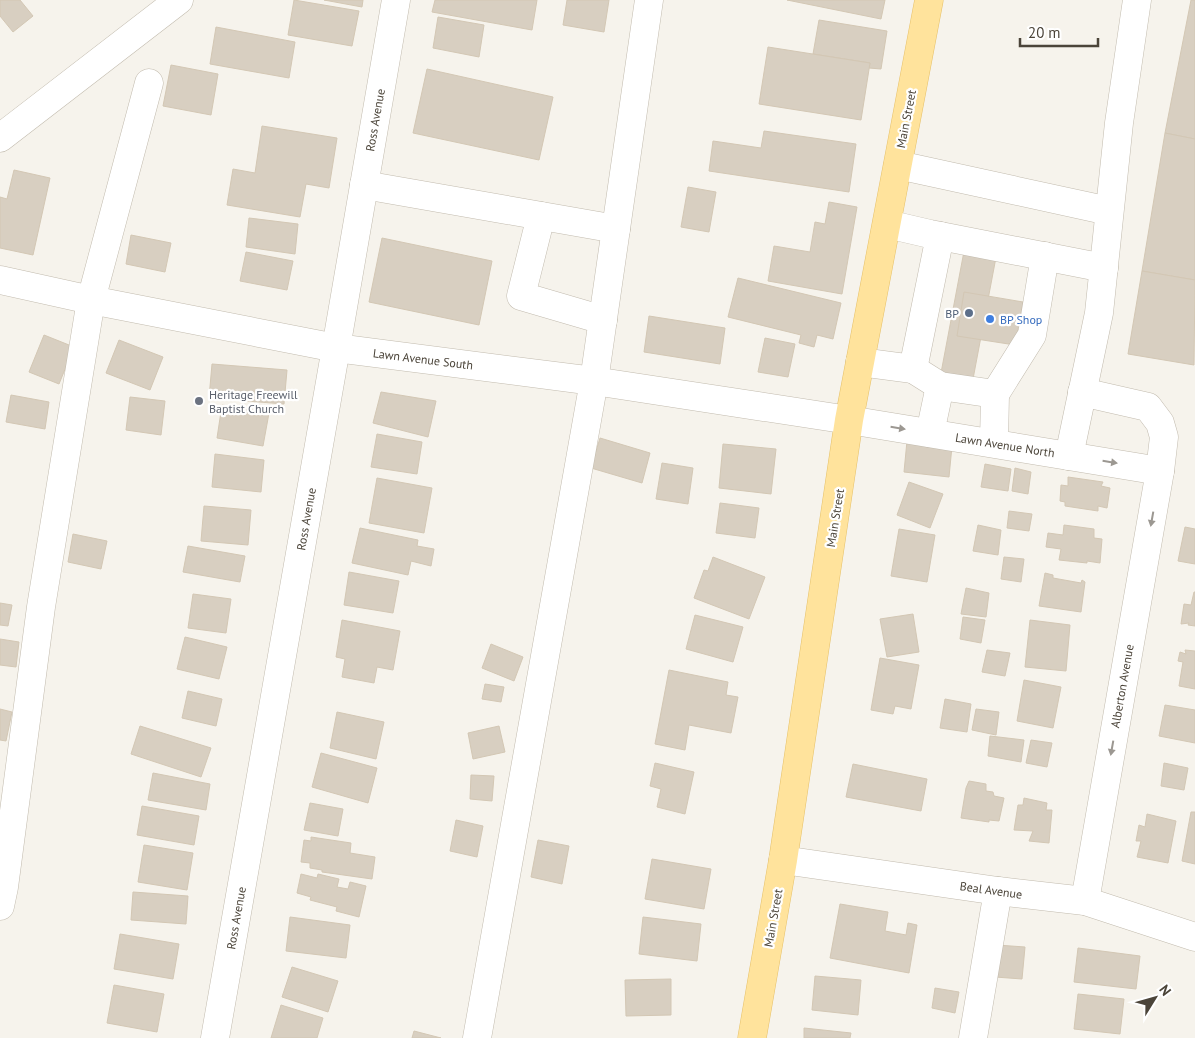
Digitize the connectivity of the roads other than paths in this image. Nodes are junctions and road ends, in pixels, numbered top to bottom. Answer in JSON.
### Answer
{"nodes":[{"id":1,"x":179,"y":0,"type":"edge"},
{"id":2,"x":396,"y":0,"type":"edge"},
{"id":3,"x":649,"y":0,"type":"edge"},
{"id":4,"x":929,"y":0,"type":"edge"},
{"id":5,"x":1137,"y":0,"type":"edge"},
{"id":6,"x":149,"y":83,"type":"dead end"},
{"id":7,"x":0,"y":138,"type":"edge"},
{"id":8,"x":898,"y":165,"type":"junction"},
{"id":9,"x":364,"y":185,"type":"junction"},
{"id":10,"x":1109,"y":211,"type":"junction"},
{"id":11,"x":540,"y":216,"type":"junction"},
{"id":12,"x":887,"y":224,"type":"junction"},
{"id":13,"x":616,"y":229,"type":"junction"},
{"id":14,"x":940,"y":236,"type":"junction"},
{"id":15,"x":1046,"y":256,"type":"junction"},
{"id":16,"x":1104,"y":268,"type":"junction"},
{"id":17,"x":0,"y":280,"type":"edge"},
{"id":18,"x":91,"y":300,"type":"junction"},
{"id":19,"x":603,"y":320,"type":"junction"},
{"id":20,"x":336,"y":348,"type":"junction"},
{"id":21,"x":860,"y":362,"type":"junction"},
{"id":22,"x":913,"y":370,"type":"junction"},
{"id":23,"x":594,"y":381,"type":"junction"},
{"id":24,"x":940,"y":386,"type":"junction"},
{"id":25,"x":1082,"y":392,"type":"junction"},
{"id":26,"x":995,"y":394,"type":"junction"},
{"id":27,"x":850,"y":420,"type":"junction"},
{"id":28,"x":930,"y":433,"type":"junction"},
{"id":29,"x":994,"y":444,"type":"junction"},
{"id":30,"x":1069,"y":456,"type":"junction"},
{"id":31,"x":1160,"y":471,"type":"junction"},
{"id":32,"x":783,"y":860,"type":"junction"},
{"id":33,"x":998,"y":891,"type":"junction"},
{"id":34,"x":1085,"y":901,"type":"junction"},
{"id":35,"x":0,"y":906,"type":"edge"},
{"id":36,"x":1195,"y":937,"type":"edge"},
{"id":37,"x":215,"y":1038,"type":"edge"},
{"id":38,"x":476,"y":1038,"type":"edge"},
{"id":39,"x":752,"y":1038,"type":"edge"},
{"id":40,"x":973,"y":1038,"type":"edge"}],
"edges":[{"from":1,"to":7,"type":"street"},
{"from":2,"to":9,"type":"street","name":"Ross Avenue"},
{"from":3,"to":13,"type":"street"},
{"from":4,"to":8,"type":"main road","name":"Main Street"},
{"from":5,"to":10,"type":"street"},
{"from":6,"to":18,"type":"street"},
{"from":8,"to":10,"type":"street"},
{"from":8,"to":12,"type":"main road","name":"Main Street"},
{"from":9,"to":11,"type":"street"},
{"from":9,"to":20,"type":"street","name":"Ross Avenue"},
{"from":10,"to":16,"type":"street"},
{"from":11,"to":13,"type":"street"},
{"from":11,"to":19,"type":"street"},
{"from":12,"to":14,"type":"street"},
{"from":12,"to":21,"type":"main road","name":"Main Street"},
{"from":13,"to":19,"type":"street"},
{"from":14,"to":15,"type":"street"},
{"from":14,"to":22,"type":"street"},
{"from":15,"to":16,"type":"street"},
{"from":15,"to":26,"type":"street"},
{"from":16,"to":25,"type":"street"},
{"from":17,"to":18,"type":"street","name":"Lawn Avenue South"},
{"from":18,"to":20,"type":"street","name":"Lawn Avenue South"},
{"from":18,"to":35,"type":"street"},
{"from":19,"to":23,"type":"street"},
{"from":20,"to":23,"type":"street","name":"Lawn Avenue South"},
{"from":20,"to":37,"type":"street","name":"Ross Avenue"},
{"from":21,"to":22,"type":"street"},
{"from":21,"to":27,"type":"main road","name":"Main Street"},
{"from":22,"to":24,"type":"street"},
{"from":23,"to":27,"type":"street","name":"Lawn Avenue South"},
{"from":23,"to":38,"type":"street"},
{"from":24,"to":26,"type":"street"},
{"from":24,"to":28,"type":"street"},
{"from":25,"to":30,"type":"street"},
{"from":25,"to":31,"type":"street","name":"Alberton Avenue"},
{"from":26,"to":29,"type":"street"},
{"from":27,"to":28,"type":"street","name":"Lawn Avenue North","one_way":true},
{"from":27,"to":32,"type":"main road","name":"Main Street"},
{"from":28,"to":29,"type":"street","name":"Lawn Avenue North"},
{"from":29,"to":30,"type":"street","name":"Lawn Avenue North"},
{"from":30,"to":31,"type":"street","name":"Lawn Avenue North","one_way":true},
{"from":31,"to":34,"type":"street","name":"Alberton Avenue","one_way":true},
{"from":32,"to":33,"type":"street","name":"Beal Avenue"},
{"from":32,"to":39,"type":"main road","name":"Main Street"},
{"from":33,"to":34,"type":"street","name":"Beal Avenue"},
{"from":33,"to":40,"type":"street"},
{"from":34,"to":36,"type":"street","name":"Beal Avenue"}]}
